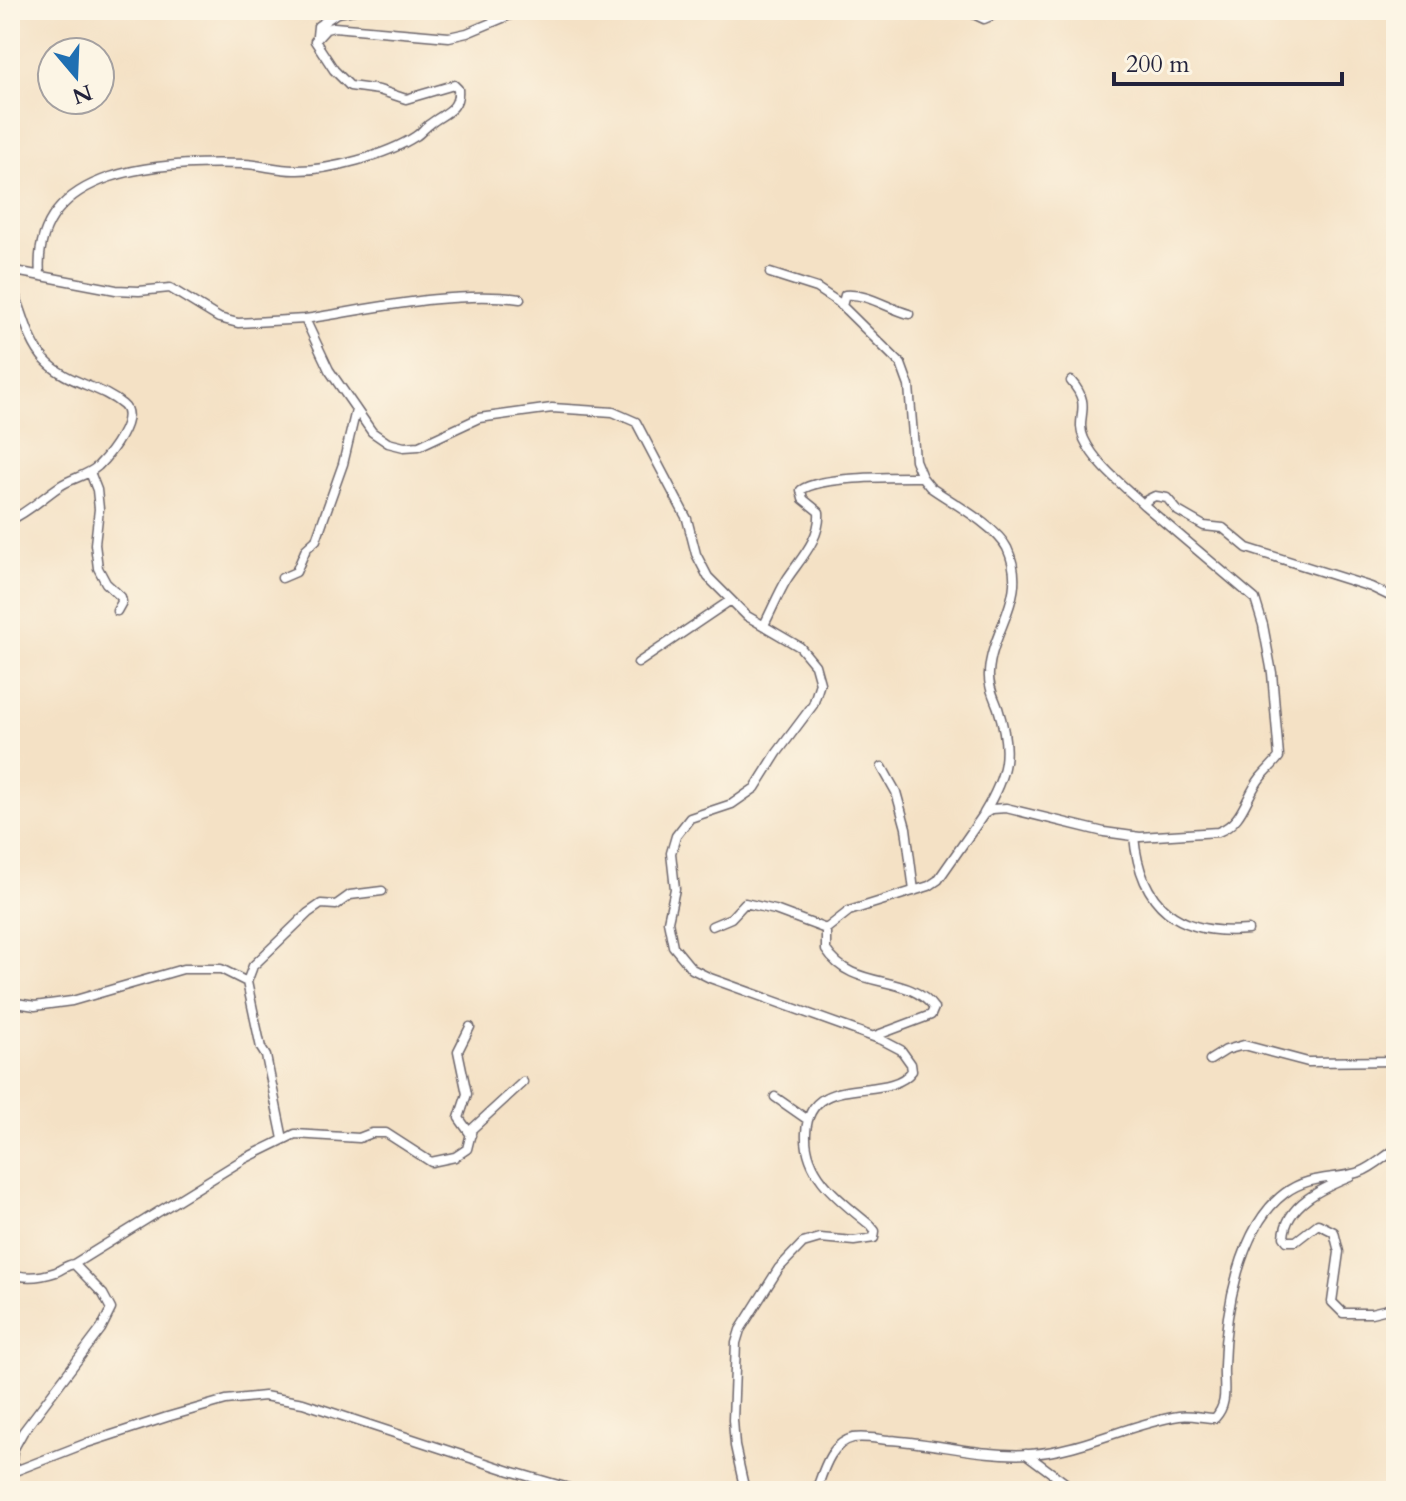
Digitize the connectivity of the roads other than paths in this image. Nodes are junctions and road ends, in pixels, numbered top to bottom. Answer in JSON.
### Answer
{"nodes":[{"id":1,"x":354,"y":10,"type":"edge"},
{"id":2,"x":522,"y":10,"type":"edge"},
{"id":3,"x":965,"y":10,"type":"edge"},
{"id":4,"x":1005,"y":10,"type":"edge"},
{"id":5,"x":317,"y":36,"type":"junction"},
{"id":6,"x":10,"y":270,"type":"edge"},
{"id":7,"x":770,"y":273,"type":"dead end"},
{"id":8,"x":40,"y":275,"type":"junction"},
{"id":9,"x":10,"y":283,"type":"edge"},
{"id":10,"x":520,"y":299,"type":"dead end"},
{"id":11,"x":842,"y":306,"type":"junction"},
{"id":12,"x":909,"y":314,"type":"dead end"},
{"id":13,"x":305,"y":319,"type":"junction"},
{"id":14,"x":1071,"y":381,"type":"dead end"},
{"id":15,"x":356,"y":409,"type":"junction"},
{"id":16,"x":90,"y":472,"type":"junction"},
{"id":17,"x":922,"y":477,"type":"junction"},
{"id":18,"x":1144,"y":505,"type":"junction"},
{"id":19,"x":10,"y":520,"type":"edge"},
{"id":20,"x":282,"y":578,"type":"dead end"},
{"id":21,"x":1396,"y":599,"type":"edge"},
{"id":22,"x":731,"y":600,"type":"junction"},
{"id":23,"x":117,"y":611,"type":"dead end"},
{"id":24,"x":764,"y":625,"type":"junction"},
{"id":25,"x":638,"y":663,"type":"dead end"},
{"id":26,"x":882,"y":767,"type":"dead end"},
{"id":27,"x":984,"y":814,"type":"junction"},
{"id":28,"x":1134,"y":836,"type":"junction"},
{"id":29,"x":382,"y":891,"type":"dead end"},
{"id":30,"x":914,"y":891,"type":"junction"},
{"id":31,"x":712,"y":926,"type":"dead end"},
{"id":32,"x":826,"y":929,"type":"junction"},
{"id":33,"x":1248,"y":930,"type":"dead end"},
{"id":34,"x":247,"y":982,"type":"junction"},
{"id":35,"x":10,"y":1002,"type":"edge"},
{"id":36,"x":470,"y":1027,"type":"dead end"},
{"id":37,"x":875,"y":1036,"type":"junction"},
{"id":38,"x":1210,"y":1060,"type":"dead end"},
{"id":39,"x":1396,"y":1061,"type":"edge"},
{"id":40,"x":523,"y":1082,"type":"dead end"},
{"id":41,"x":775,"y":1097,"type":"dead end"},
{"id":42,"x":808,"y":1120,"type":"junction"},
{"id":43,"x":471,"y":1135,"type":"junction"},
{"id":44,"x":283,"y":1139,"type":"junction"},
{"id":45,"x":1396,"y":1149,"type":"edge"},
{"id":46,"x":1362,"y":1172,"type":"junction"},
{"id":47,"x":74,"y":1264,"type":"junction"},
{"id":48,"x":10,"y":1273,"type":"edge"},
{"id":49,"x":1396,"y":1307,"type":"edge"},
{"id":50,"x":1025,"y":1454,"type":"junction"},
{"id":51,"x":10,"y":1472,"type":"edge"},
{"id":52,"x":579,"y":1491,"type":"edge"},
{"id":53,"x":745,"y":1491,"type":"edge"},
{"id":54,"x":816,"y":1491,"type":"edge"},
{"id":55,"x":1076,"y":1491,"type":"edge"}],
"edges":[{"from":1,"to":5,"type":"street"},
{"from":2,"to":5,"type":"street"},
{"from":3,"to":4,"type":"street"},
{"from":5,"to":8,"type":"street"},
{"from":6,"to":8,"type":"street"},
{"from":7,"to":11,"type":"street"},
{"from":8,"to":13,"type":"street"},
{"from":9,"to":16,"type":"street"},
{"from":10,"to":13,"type":"street"},
{"from":11,"to":12,"type":"street"},
{"from":11,"to":17,"type":"street"},
{"from":13,"to":15,"type":"street"},
{"from":14,"to":18,"type":"street"},
{"from":15,"to":20,"type":"street"},
{"from":15,"to":22,"type":"street"},
{"from":16,"to":19,"type":"street"},
{"from":16,"to":23,"type":"street"},
{"from":17,"to":24,"type":"street"},
{"from":17,"to":27,"type":"street"},
{"from":18,"to":21,"type":"street"},
{"from":18,"to":28,"type":"street"},
{"from":22,"to":24,"type":"street"},
{"from":22,"to":25,"type":"street"},
{"from":24,"to":37,"type":"street"},
{"from":26,"to":30,"type":"street"},
{"from":27,"to":28,"type":"street"},
{"from":27,"to":30,"type":"street"},
{"from":28,"to":33,"type":"street"},
{"from":29,"to":34,"type":"street"},
{"from":30,"to":32,"type":"street"},
{"from":31,"to":32,"type":"street"},
{"from":32,"to":37,"type":"street"},
{"from":34,"to":35,"type":"street"},
{"from":34,"to":44,"type":"street"},
{"from":36,"to":43,"type":"street"},
{"from":37,"to":42,"type":"street"},
{"from":38,"to":39,"type":"street"},
{"from":40,"to":43,"type":"street"},
{"from":41,"to":42,"type":"street"},
{"from":42,"to":53,"type":"street"},
{"from":43,"to":44,"type":"street"},
{"from":44,"to":47,"type":"street"},
{"from":45,"to":46,"type":"street"},
{"from":46,"to":49,"type":"street"},
{"from":46,"to":50,"type":"street"},
{"from":47,"to":48,"type":"street"},
{"from":47,"to":51,"type":"street"},
{"from":50,"to":54,"type":"street"},
{"from":50,"to":55,"type":"street"},
{"from":51,"to":52,"type":"street"}]}
